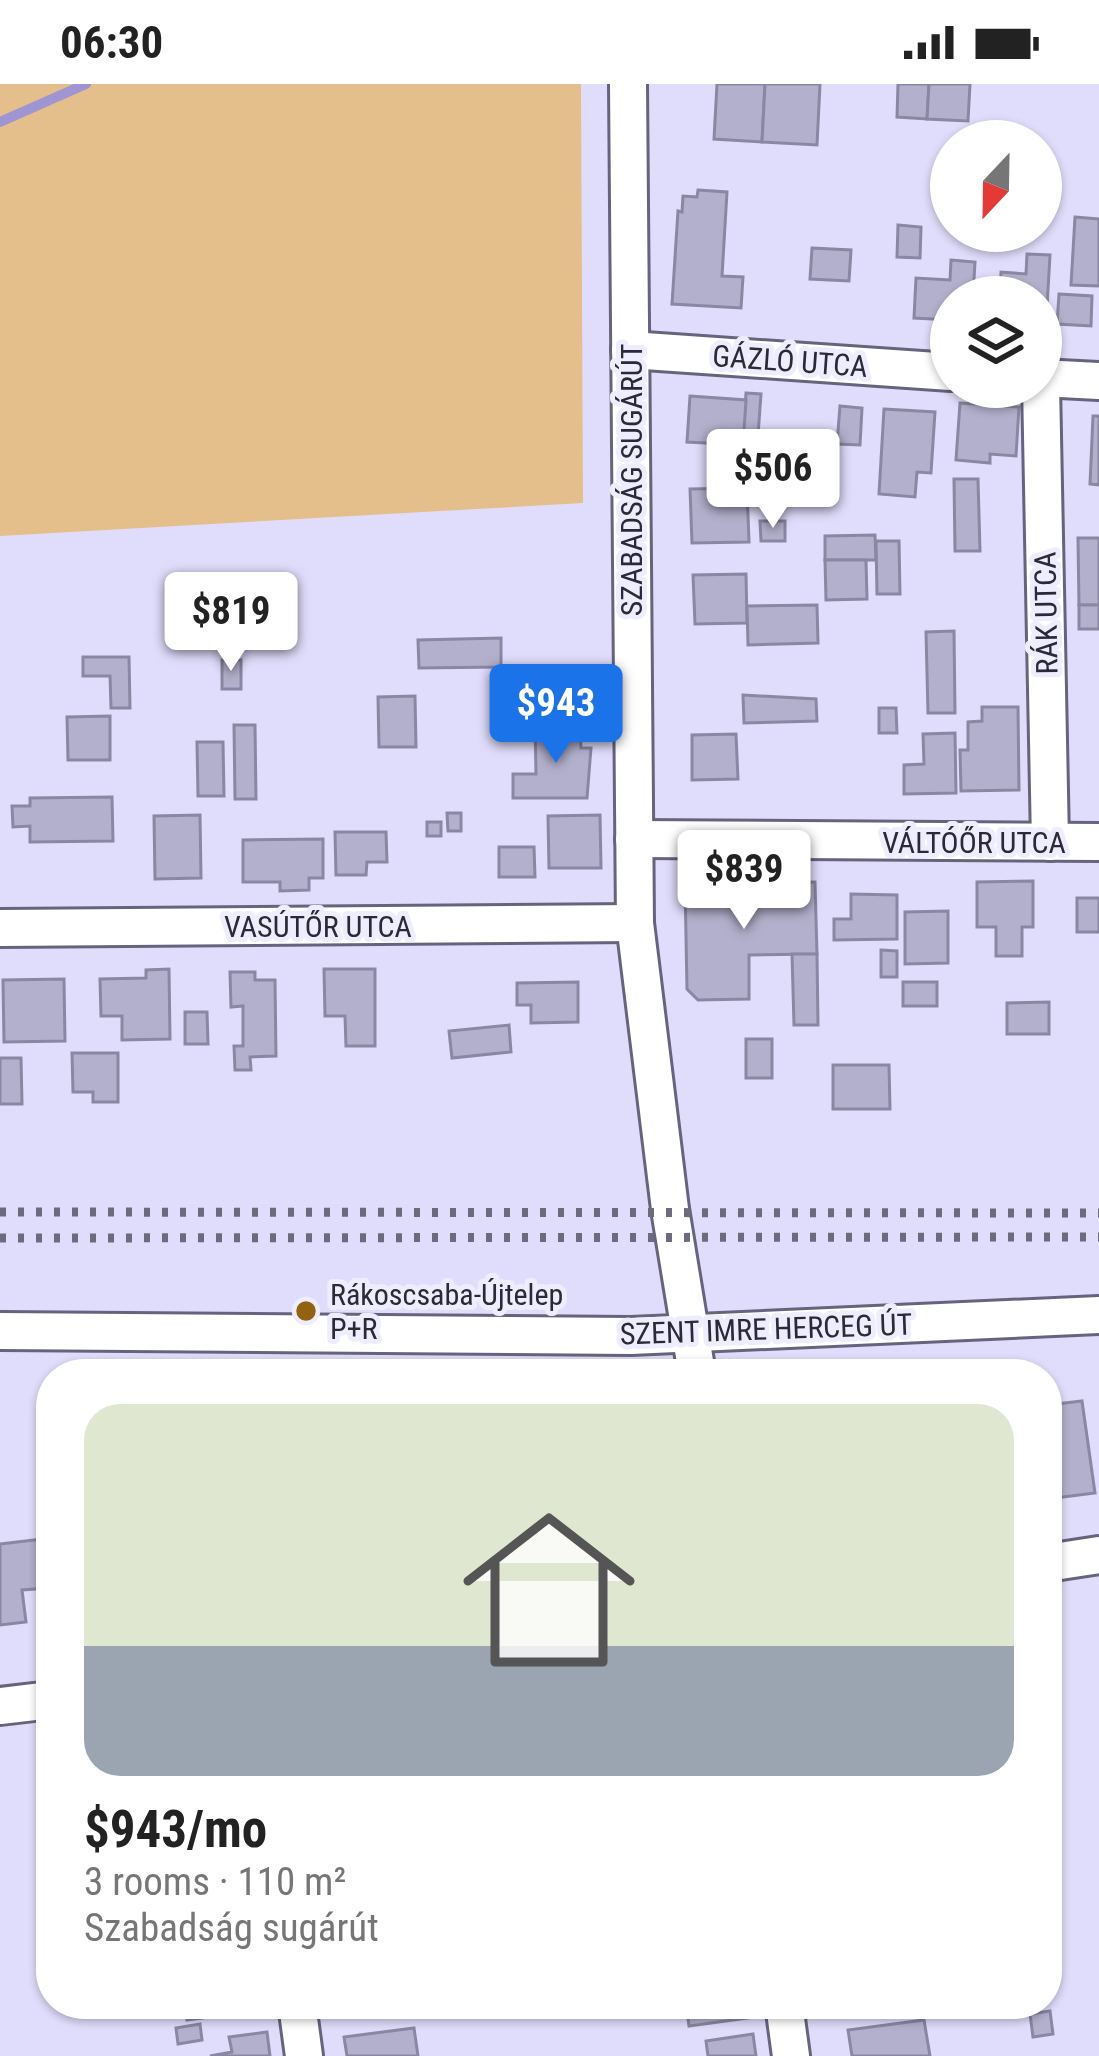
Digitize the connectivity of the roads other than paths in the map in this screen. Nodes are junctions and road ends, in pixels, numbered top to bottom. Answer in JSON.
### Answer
{"nodes":[{"id":1,"x":628,"y":84,"type":"edge"},
{"id":2,"x":629,"y":350,"type":"junction"},
{"id":3,"x":930,"y":371,"type":"edge"},
{"id":4,"x":1062,"y":381,"type":"edge"},
{"id":5,"x":1099,"y":381,"type":"edge"},
{"id":6,"x":1042,"y":408,"type":"edge"},
{"id":7,"x":634,"y":839,"type":"junction"},
{"id":8,"x":1050,"y":842,"type":"junction"},
{"id":9,"x":1099,"y":842,"type":"edge"},
{"id":10,"x":635,"y":923,"type":"junction"},
{"id":11,"x":0,"y":928,"type":"edge"},
{"id":12,"x":1099,"y":1315,"type":"edge"},
{"id":13,"x":0,"y":1331,"type":"edge"},
{"id":14,"x":692,"y":1334,"type":"junction"},
{"id":15,"x":695,"y":1359,"type":"edge"},
{"id":16,"x":1099,"y":1556,"type":"edge"},
{"id":17,"x":1062,"y":1561,"type":"edge"},
{"id":18,"x":36,"y":1702,"type":"edge"},
{"id":19,"x":0,"y":1706,"type":"edge"},
{"id":20,"x":299,"y":2019,"type":"edge"},
{"id":21,"x":786,"y":2019,"type":"edge"},
{"id":22,"x":304,"y":2056,"type":"edge"},
{"id":23,"x":791,"y":2056,"type":"edge"}],
"edges":[{"from":1,"to":2,"type":"street","name":"SZABADSÁG SUGÁRÚT"},
{"from":2,"to":3,"type":"street","name":"GÁZLÓ UTCA"},
{"from":2,"to":7,"type":"street","name":"SZABADSÁG SUGÁRÚT"},
{"from":4,"to":5,"type":"street"},
{"from":6,"to":8,"type":"street","name":"RÁK UTCA"},
{"from":7,"to":8,"type":"street","name":"VÁLTÓŐR UTCA"},
{"from":7,"to":10,"type":"street","name":"SZABADSÁG SUGÁRÚT"},
{"from":8,"to":9,"type":"street","name":"VÁLTÓŐR UTCA"},
{"from":10,"to":11,"type":"street","name":"VASÚTŐR UTCA"},
{"from":10,"to":14,"type":"street","name":"SZABADSÁG SUGÁRÚT"},
{"from":12,"to":14,"type":"street","name":"SZENT IMRE HERCEG ÚT"},
{"from":13,"to":14,"type":"street","name":"SZENT IMRE HERCEG ÚT"},
{"from":14,"to":15,"type":"street","name":"SZABADSÁG SUGÁRÚT"},
{"from":16,"to":17,"type":"street"},
{"from":18,"to":19,"type":"street"},
{"from":20,"to":22,"type":"street"},
{"from":21,"to":23,"type":"street"}]}
